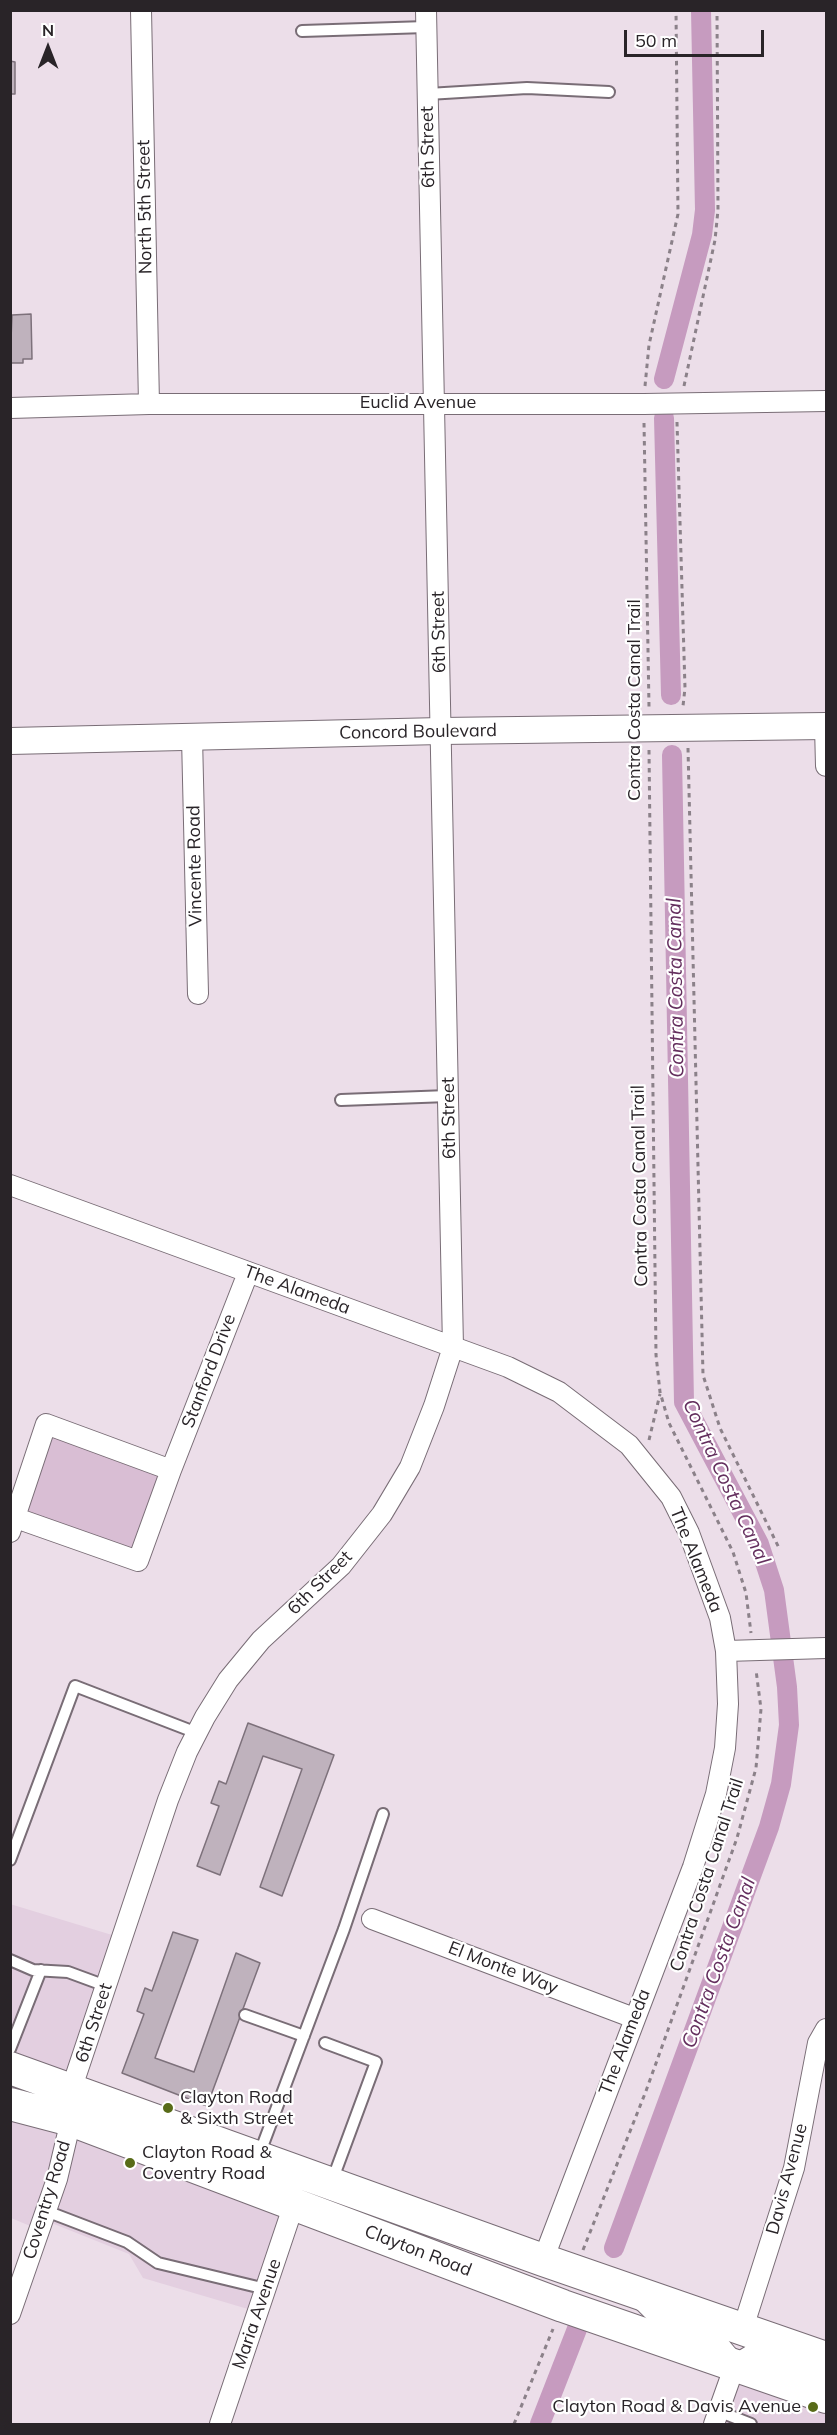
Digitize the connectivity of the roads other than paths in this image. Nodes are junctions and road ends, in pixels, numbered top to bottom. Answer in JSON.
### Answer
{"nodes":[{"id":1,"x":141,"y":10,"type":"edge"},
{"id":2,"x":426,"y":19,"type":"edge"},
{"id":3,"x":302,"y":31,"type":"dead end"},
{"id":4,"x":609,"y":92,"type":"dead end"},
{"id":5,"x":428,"y":94,"type":"junction"},
{"id":6,"x":826,"y":401,"type":"edge"},
{"id":7,"x":433,"y":403,"type":"junction"},
{"id":8,"x":149,"y":404,"type":"junction"},
{"id":9,"x":10,"y":408,"type":"edge"},
{"id":10,"x":826,"y":726,"type":"edge"},
{"id":11,"x":441,"y":731,"type":"junction"},
{"id":12,"x":192,"y":737,"type":"junction"},
{"id":13,"x":10,"y":741,"type":"edge"},
{"id":14,"x":826,"y":766,"type":"edge"},
{"id":15,"x":198,"y":994,"type":"dead end"},
{"id":16,"x":448,"y":1096,"type":"junction"},
{"id":17,"x":341,"y":1100,"type":"dead end"},
{"id":18,"x":10,"y":1185,"type":"edge"},
{"id":19,"x":248,"y":1273,"type":"junction"},
{"id":20,"x":453,"y":1347,"type":"junction"},
{"id":21,"x":171,"y":1470,"type":"junction"},
{"id":22,"x":13,"y":1525,"type":"edge"},
{"id":23,"x":826,"y":1648,"type":"edge"},
{"id":24,"x":726,"y":1651,"type":"junction"},
{"id":25,"x":197,"y":1733,"type":"junction"},
{"id":26,"x":383,"y":1814,"type":"dead end"},
{"id":27,"x":10,"y":1860,"type":"edge"},
{"id":28,"x":372,"y":1919,"type":"dead end"},
{"id":29,"x":10,"y":1960,"type":"edge"},
{"id":30,"x":40,"y":1970,"type":"junction"},
{"id":31,"x":106,"y":1986,"type":"junction"},
{"id":32,"x":245,"y":2015,"type":"dead end"},
{"id":33,"x":634,"y":2018,"type":"junction"},
{"id":34,"x":826,"y":2029,"type":"edge"},
{"id":35,"x":304,"y":2036,"type":"junction"},
{"id":36,"x":325,"y":2043,"type":"dead end"},
{"id":37,"x":10,"y":2049,"type":"edge"},
{"id":38,"x":10,"y":2068,"type":"edge"},
{"id":39,"x":10,"y":2104,"type":"edge"},
{"id":40,"x":71,"y":2105,"type":"junction"},
{"id":41,"x":258,"y":2158,"type":"junction"},
{"id":42,"x":331,"y":2184,"type":"junction"},
{"id":43,"x":294,"y":2204,"type":"junction"},
{"id":44,"x":46,"y":2211,"type":"junction"},
{"id":45,"x":543,"y":2260,"type":"junction"},
{"id":46,"x":266,"y":2289,"type":"junction"},
{"id":47,"x":631,"y":2290,"type":"junction"},
{"id":48,"x":10,"y":2314,"type":"edge"},
{"id":49,"x":743,"y":2328,"type":"junction"},
{"id":50,"x":826,"y":2358,"type":"edge"},
{"id":51,"x":735,"y":2365,"type":"junction"},
{"id":52,"x":826,"y":2381,"type":"edge"},
{"id":53,"x":826,"y":2397,"type":"edge"},
{"id":54,"x":716,"y":2418,"type":"edge"},
{"id":55,"x":227,"y":2422,"type":"edge"},
{"id":56,"x":751,"y":2424,"type":"edge"}],
"edges":[{"from":1,"to":8,"type":"street","name":"North 5th Street"},
{"from":2,"to":3,"type":"lane"},
{"from":2,"to":5,"type":"street","name":"6th Street"},
{"from":4,"to":5,"type":"lane"},
{"from":5,"to":7,"type":"street","name":"6th Street"},
{"from":6,"to":7,"type":"street","name":"Euclid Avenue"},
{"from":7,"to":8,"type":"street","name":"Euclid Avenue"},
{"from":7,"to":11,"type":"street","name":"6th Street"},
{"from":8,"to":9,"type":"street","name":"Euclid Avenue"},
{"from":10,"to":11,"type":"street","name":"Concord Boulevard"},
{"from":10,"to":14,"type":"street"},
{"from":11,"to":12,"type":"street","name":"Concord Boulevard"},
{"from":11,"to":16,"type":"street","name":"6th Street"},
{"from":12,"to":13,"type":"street","name":"Concord Boulevard"},
{"from":12,"to":15,"type":"street","name":"Vincente Road"},
{"from":16,"to":17,"type":"lane"},
{"from":16,"to":20,"type":"street","name":"6th Street"},
{"from":18,"to":19,"type":"street","name":"The Alameda"},
{"from":19,"to":20,"type":"street","name":"The Alameda"},
{"from":19,"to":21,"type":"street","name":"Stanford Drive"},
{"from":20,"to":24,"type":"street","name":"The Alameda"},
{"from":20,"to":25,"type":"street","name":"6th Street"},
{"from":21,"to":22,"type":"street","name":"Stanford Drive"},
{"from":21,"to":22,"type":"street","name":"Stanford Drive"},
{"from":23,"to":24,"type":"street"},
{"from":24,"to":33,"type":"street","name":"The Alameda"},
{"from":25,"to":27,"type":"lane"},
{"from":25,"to":31,"type":"street","name":"6th Street"},
{"from":26,"to":35,"type":"lane"},
{"from":28,"to":33,"type":"street","name":"El Monte Way"},
{"from":29,"to":30,"type":"lane"},
{"from":30,"to":31,"type":"lane"},
{"from":30,"to":37,"type":"lane"},
{"from":31,"to":40,"type":"street","name":"6th Street"},
{"from":32,"to":35,"type":"lane"},
{"from":33,"to":45,"type":"street","name":"The Alameda"},
{"from":34,"to":49,"type":"street","name":"Davis Avenue"},
{"from":35,"to":41,"type":"lane"},
{"from":36,"to":42,"type":"lane"},
{"from":38,"to":40,"type":"main road","name":"Clayton Road"},
{"from":39,"to":40,"type":"main road","name":"Clayton Road"},
{"from":40,"to":41,"type":"main road","name":"Clayton Road"},
{"from":40,"to":43,"type":"main road","name":"Clayton Road"},
{"from":40,"to":44,"type":"street","name":"Coventry Road"},
{"from":41,"to":42,"type":"main road","name":"Clayton Road"},
{"from":42,"to":45,"type":"main road","name":"Clayton Road"},
{"from":43,"to":46,"type":"street","name":"Maria Avenue"},
{"from":43,"to":51,"type":"main road","name":"Clayton Road"},
{"from":44,"to":46,"type":"lane"},
{"from":44,"to":48,"type":"street","name":"Coventry Road"},
{"from":45,"to":47,"type":"main road","name":"Clayton Road"},
{"from":46,"to":55,"type":"street","name":"Maria Avenue"},
{"from":47,"to":49,"type":"main road","name":"Clayton Road"},
{"from":47,"to":51,"type":"street"},
{"from":49,"to":50,"type":"main road","name":"Clayton Road"},
{"from":51,"to":52,"type":"street"},
{"from":51,"to":53,"type":"main road","name":"Clayton Road"},
{"from":51,"to":54,"type":"street"},
{"from":54,"to":56,"type":"lane"}]}
